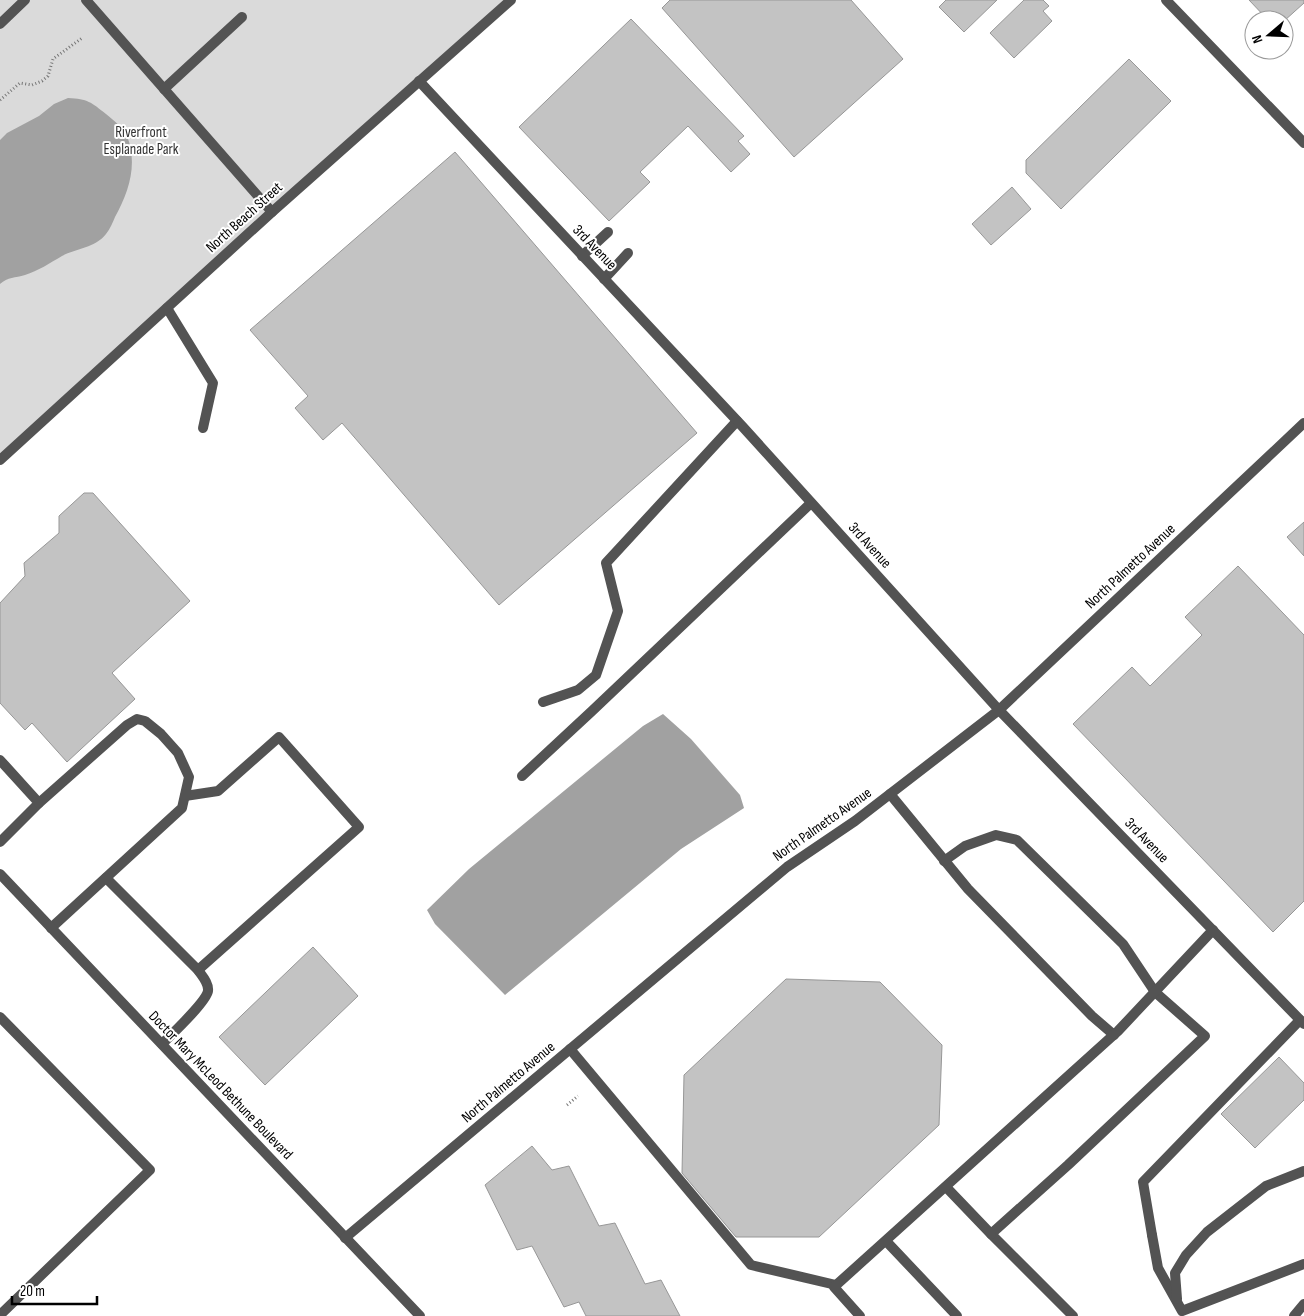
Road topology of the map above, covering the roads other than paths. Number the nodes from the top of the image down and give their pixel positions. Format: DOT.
graph roads {
  1 [pos="25,0"];
  2 [pos="86,0"];
  3 [pos="512,0"];
  4 [pos="1166,0"];
  5 [pos="242,17"];
  6 [pos="0,24"];
  7 [pos="419,81"];
  8 [pos="164,89"];
  9 [pos="1304,143"];
  10 [pos="272,212"];
  11 [pos="608,232"];
  12 [pos="628,253"];
  13 [pos="582,256"];
  14 [pos="604,279"];
  15 [pos="167,308"];
  16 [pos="737,421"];
  17 [pos="1304,423"];
  18 [pos="204,428"];
  19 [pos="0,460"];
  20 [pos="811,503"];
  21 [pos="543,702"];
  22 [pos="999,710"];
  23 [pos="0,760"];
  24 [pos="522,776"];
  25 [pos="890,794"];
  26 [pos="185,796"];
  27 [pos="39,803"];
  28 [pos="0,842"];
  29 [pos="944,861"];
  30 [pos="0,874"];
  31 [pos="106,878"];
  32 [pos="51,928"];
  33 [pos="1213,930"];
  34 [pos="198,970"];
  35 [pos="1155,992"];
  36 [pos="0,1016"];
  37 [pos="1302,1022"];
  38 [pos="1114,1035"];
  39 [pos="162,1044"];
  40 [pos="570,1049"];
  41 [pos="1304,1171"];
  42 [pos="946,1187"];
  43 [pos="991,1234"];
  44 [pos="346,1238"];
  45 [pos="886,1241"];
  46 [pos="1304,1264"];
  47 [pos="836,1285"];
  48 [pos="1304,1304"];
  49 [pos="2,1310"];
  50 [pos="1183,1313"];
  51 [pos="420,1316"];
  52 [pos="860,1316"];
  53 [pos="957,1316"];
  54 [pos="1073,1316"];
  55 [pos="1294,1316"];
  1 -- 6 [label="street"];
  2 -- 8 [label="street"];
  3 -- 7 [label="street, North Beach Street"];
  4 -- 9 [label="street"];
  5 -- 8 [label="street"];
  7 -- 10 [label="street, North Beach Street"];
  7 -- 13 [label="street, 3rd Avenue"];
  8 -- 10 [label="street"];
  10 -- 15 [label="street, North Beach Street"];
  11 -- 13 [label="street"];
  12 -- 14 [label="street"];
  13 -- 14 [label="street, 3rd Avenue"];
  14 -- 16 [label="street, 3rd Avenue"];
  15 -- 18 [label="street"];
  15 -- 19 [label="street, North Beach Street"];
  16 -- 20 [label="street, 3rd Avenue"];
  16 -- 21 [label="street"];
  17 -- 22 [label="street, North Palmetto Avenue"];
  20 -- 22 [label="street, 3rd Avenue"];
  20 -- 24 [label="street"];
  22 -- 25 [label="street, North Palmetto Avenue"];
  22 -- 33 [label="street, 3rd Avenue"];
  23 -- 27 [label="street"];
  25 -- 29 [label="street"];
  25 -- 40 [label="street, North Palmetto Avenue"];
  26 -- 27 [label="street"];
  26 -- 31 [label="street"];
  26 -- 34 [label="street"];
  27 -- 28 [label="street"];
  29 -- 35 [label="street"];
  29 -- 38 [label="street"];
  30 -- 32 [label="street, Doctor Mary McLeod Bethune Boulevard"];
  31 -- 32 [label="street"];
  31 -- 34 [label="street"];
  32 -- 39 [label="street, Doctor Mary McLeod Bethune Boulevard"];
  33 -- 35 [label="street"];
  33 -- 37 [label="street, 3rd Avenue"];
  34 -- 39 [label="street"];
  35 -- 38 [label="street"];
  35 -- 43 [label="street"];
  36 -- 49 [label="street"];
  37 -- 50 [label="street"];
  38 -- 42 [label="street"];
  39 -- 44 [label="street, Doctor Mary McLeod Bethune Boulevard"];
  40 -- 44 [label="street, North Palmetto Avenue"];
  40 -- 47 [label="street"];
  41 -- 50 [label="street"];
  42 -- 43 [label="street"];
  42 -- 45 [label="street"];
  43 -- 54 [label="street"];
  44 -- 51 [label="street, Doctor Mary McLeod Bethune Boulevard"];
  45 -- 47 [label="street"];
  45 -- 53 [label="street"];
  46 -- 50 [label="street"];
  47 -- 52 [label="street"];
  48 -- 55 [label="street"];
}
